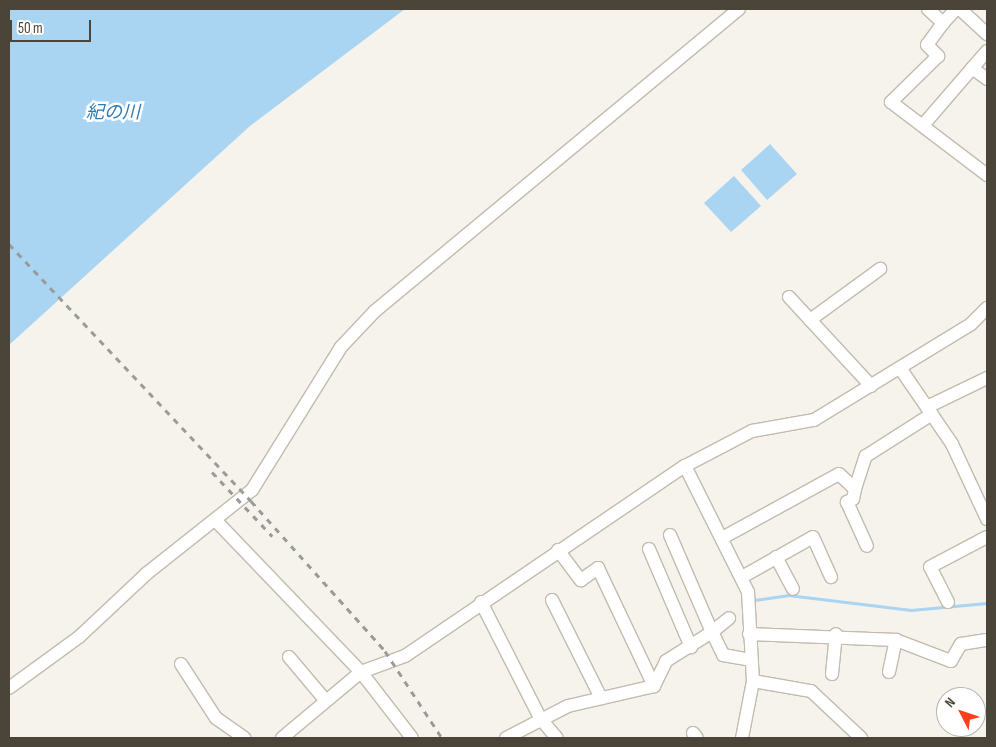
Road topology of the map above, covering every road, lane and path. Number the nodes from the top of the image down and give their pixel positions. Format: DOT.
graph roads {
  1 [pos="740,9"];
  2 [pos="928,9"];
  3 [pos="956,9"];
  4 [pos="960,9"];
  5 [pos="943,22"];
  6 [pos="987,34"];
  7 [pos="987,51"];
  8 [pos="972,68"];
  9 [pos="987,79"];
  10 [pos="924,124"];
  11 [pos="987,175"];
  12 [pos="880,269"];
  13 [pos="789,297"];
  14 [pos="987,308"];
  15 [pos="810,320"];
  16 [pos="900,368"];
  17 [pos="987,378"];
  18 [pos="871,386"];
  19 [pos="929,411"];
  20 [pos="685,466"];
  21 [pos="855,489"];
  22 [pos="987,520"];
  23 [pos="217,522"];
  24 [pos="670,535"];
  25 [pos="724,537"];
  26 [pos="987,537"];
  27 [pos="867,546"];
  28 [pos="649,549"];
  29 [pos="558,550"];
  30 [pos="776,558"];
  31 [pos="742,577"];
  32 [pos="831,578"];
  33 [pos="793,589"];
  34 [pos="552,600"];
  35 [pos="481,602"];
  36 [pos="948,602"];
  37 [pos="729,618"];
  38 [pos="712,632"];
  39 [pos="753,634"];
  40 [pos="836,634"];
  41 [pos="896,640"];
  42 [pos="987,640"];
  43 [pos="691,646"];
  44 [pos="289,657"];
  45 [pos="751,660"];
  46 [pos="180,664"];
  47 [pos="360,672"];
  48 [pos="889,672"];
  49 [pos="832,674"];
  50 [pos="756,681"];
  51 [pos="654,686"];
  52 [pos="9,688"];
  53 [pos="601,698"];
  54 [pos="326,701"];
  55 [pos="540,718"];
  56 [pos="245,738"];
  57 [pos="282,738"];
  58 [pos="412,738"];
  59 [pos="506,738"];
  60 [pos="557,738"];
  61 [pos="742,738"];
  62 [pos="861,738"];
  1 -- 23 [label="street"];
  2 -- 5 [label="street"];
  3 -- 5 [label="street"];
  4 -- 6 [label="street"];
  5 -- 10 [label="street"];
  7 -- 8 [label="street"];
  8 -- 9 [label="street"];
  8 -- 10 [label="street"];
  10 -- 11 [label="street"];
  12 -- 15 [label="street"];
  13 -- 15 [label="street"];
  14 -- 16 [label="street"];
  15 -- 18 [label="street"];
  16 -- 18 [label="street"];
  16 -- 19 [label="street"];
  17 -- 19 [label="street"];
  18 -- 20 [label="street"];
  19 -- 21 [label="street"];
  19 -- 22 [label="street"];
  20 -- 25 [label="street"];
  20 -- 29 [label="street"];
  21 -- 25 [label="street"];
  21 -- 27 [label="street"];
  23 -- 47 [label="street"];
  23 -- 52 [label="street"];
  24 -- 38 [label="street"];
  25 -- 31 [label="street"];
  26 -- 36 [label="street"];
  28 -- 43 [label="street"];
  29 -- 35 [label="street"];
  29 -- 51 [label="street"];
  30 -- 31 [label="street"];
  30 -- 32 [label="street"];
  30 -- 33 [label="street"];
  31 -- 39 [label="street"];
  34 -- 53 [label="street"];
  35 -- 47 [label="street"];
  35 -- 55 [label="street"];
  37 -- 38 [label="street"];
  38 -- 43 [label="street"];
  38 -- 45 [label="street"];
  39 -- 40 [label="street"];
  39 -- 45 [label="street"];
  40 -- 41 [label="street"];
  40 -- 49 [label="street"];
  41 -- 42 [label="street"];
  41 -- 48 [label="street"];
  43 -- 51 [label="street"];
  44 -- 54 [label="street"];
  45 -- 50 [label="street"];
  46 -- 56 [label="street"];
  47 -- 54 [label="street"];
  47 -- 58 [label="street"];
  50 -- 61 [label="street"];
  50 -- 62 [label="street"];
  51 -- 53 [label="street"];
  53 -- 55 [label="street"];
  54 -- 57 [label="street"];
  55 -- 59 [label="street"];
  55 -- 60 [label="street"];
}
